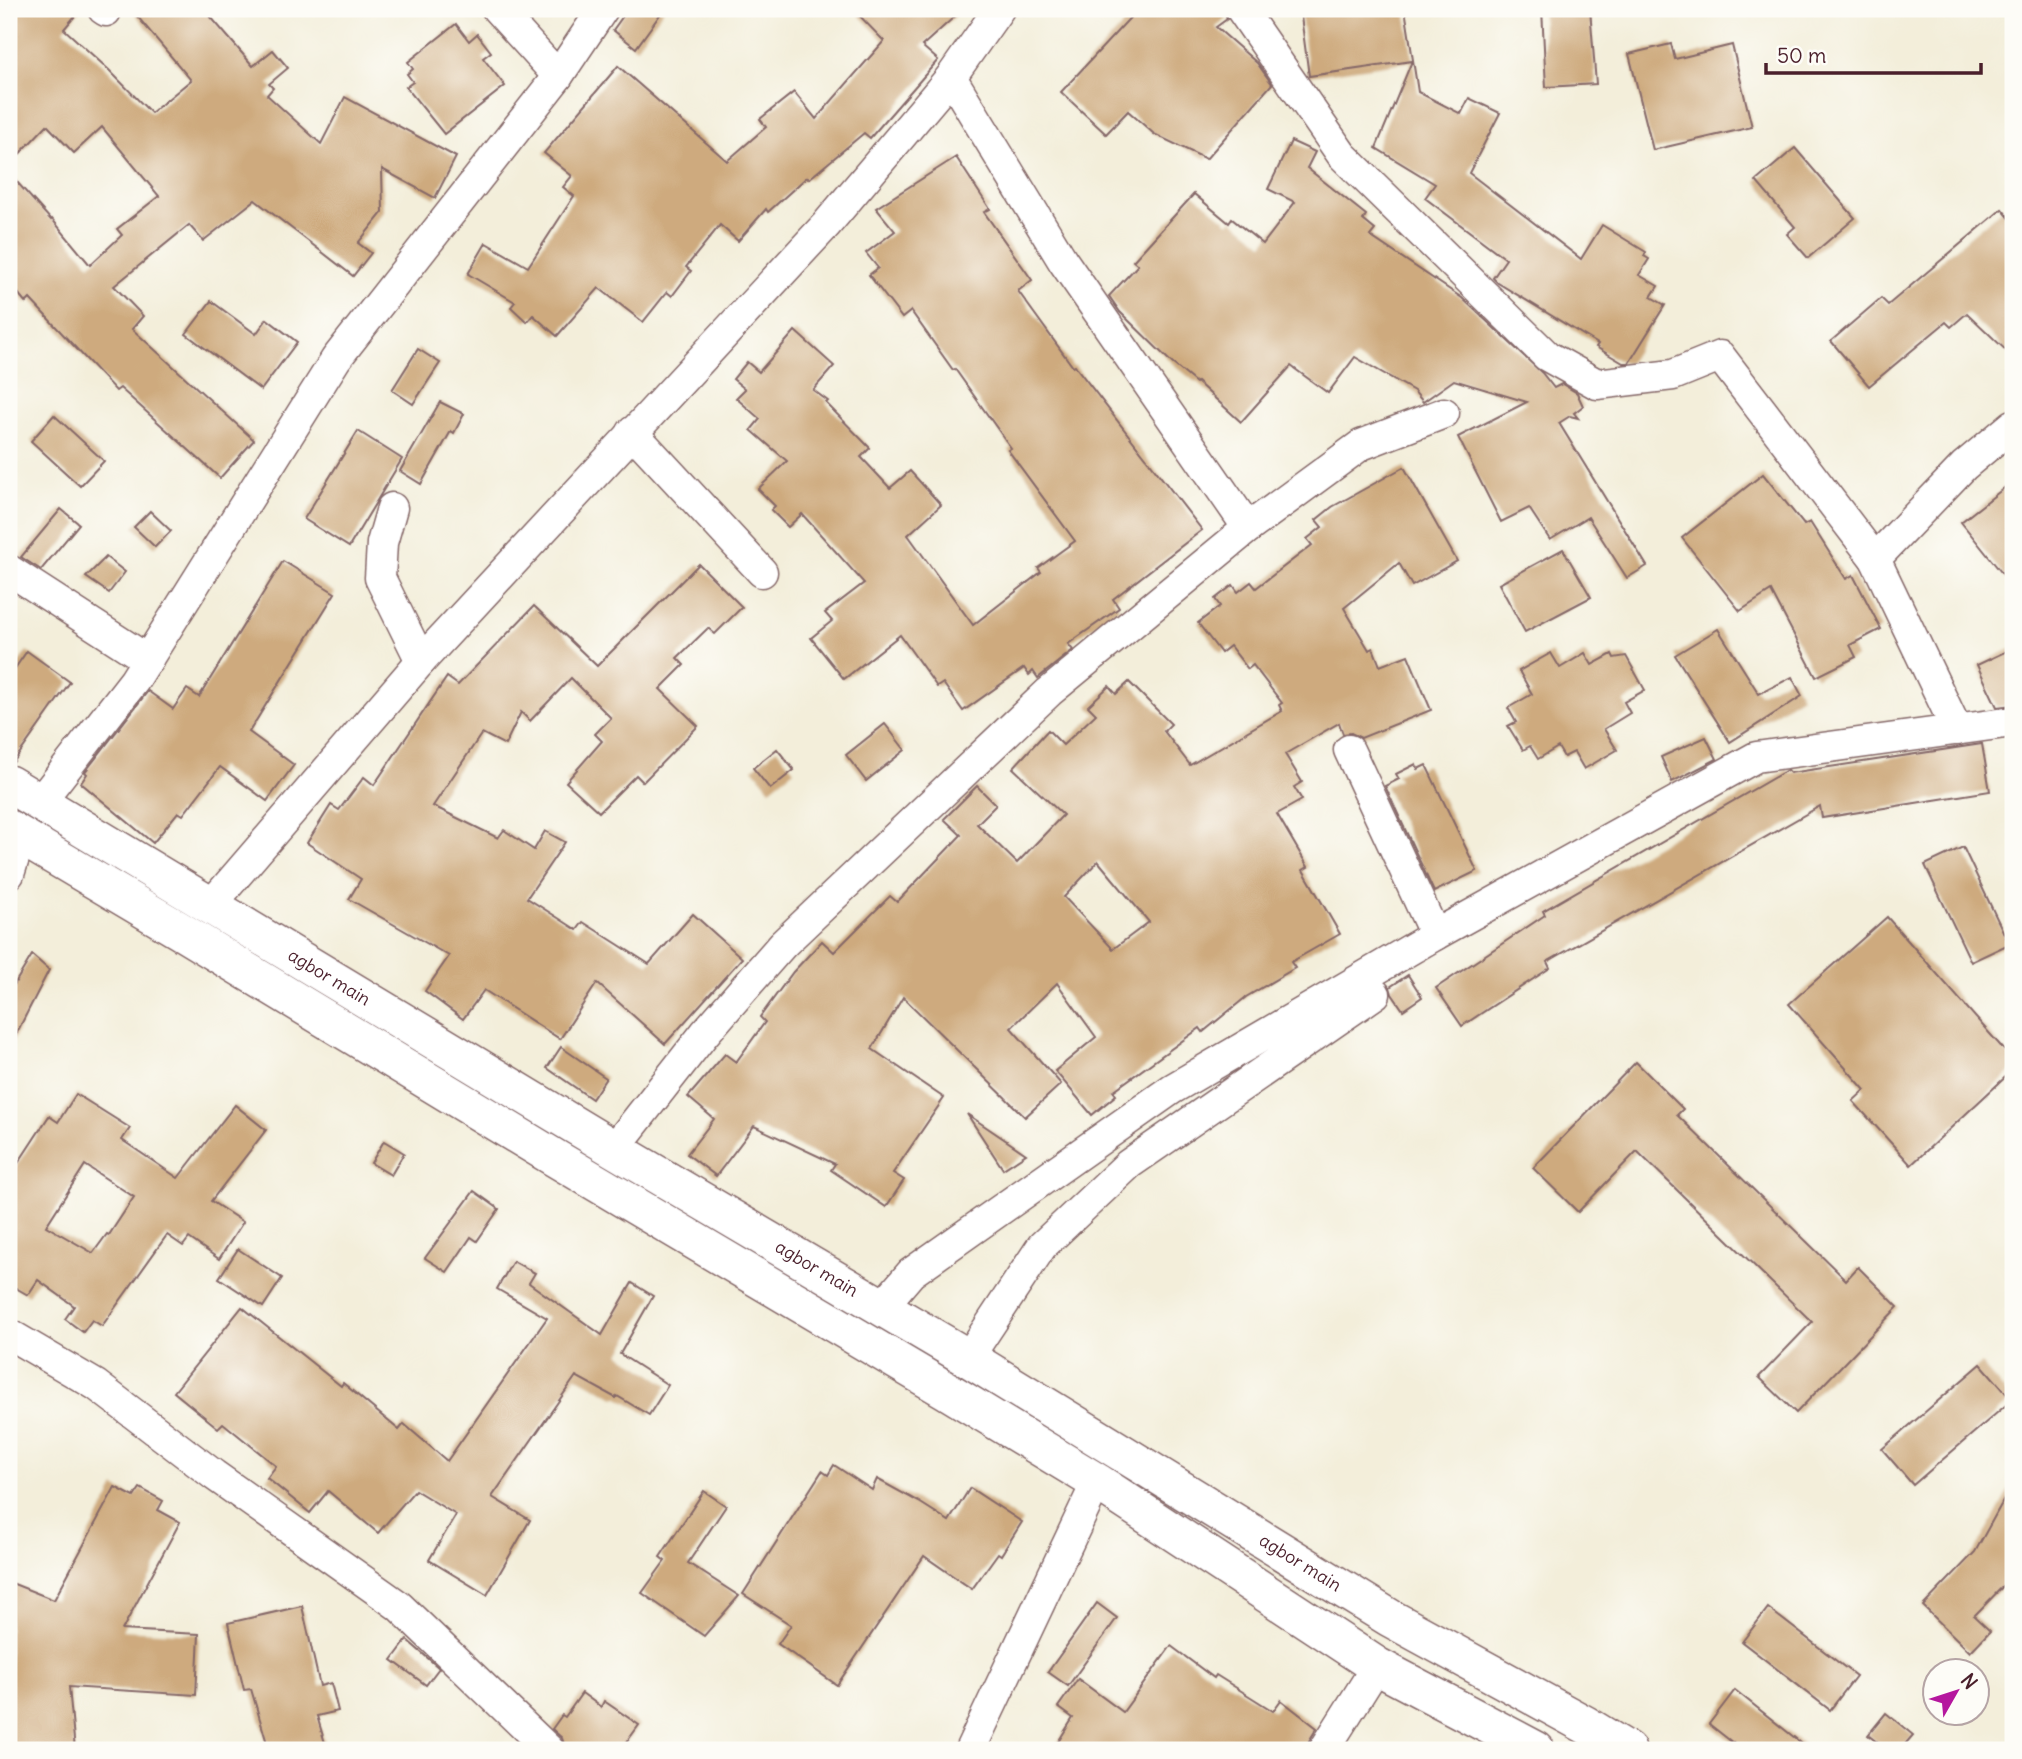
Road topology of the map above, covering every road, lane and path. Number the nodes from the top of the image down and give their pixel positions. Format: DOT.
graph roads {
  1 [pos="497,9"];
  2 [pos="603,9"];
  3 [pos="999,9"];
  4 [pos="1241,9"];
  5 [pos="558,76"];
  6 [pos="951,77"];
  7 [pos="1444,413"];
  8 [pos="2013,425"];
  9 [pos="632,432"];
  10 [pos="392,508"];
  11 [pos="1248,528"];
  12 [pos="1875,559"];
  13 [pos="9,570"];
  14 [pos="762,572"];
  15 [pos="148,660"];
  16 [pos="421,661"];
  17 [pos="2013,722"];
  18 [pos="1957,730"];
  19 [pos="1349,750"];
  20 [pos="9,784"];
  21 [pos="39,803"];
  22 [pos="15,833"];
  23 [pos="9,874"];
  24 [pos="210,906"];
  25 [pos="1434,935"];
  26 [pos="357,994"];
  27 [pos="1375,994"];
  28 [pos="336,1027"];
  29 [pos="614,1149"];
  30 [pos="881,1308"];
  31 [pos="9,1334"];
  32 [pos="968,1358"];
  33 [pos="1097,1482"];
  34 [pos="1377,1666"];
  35 [pos="549,1750"];
  36 [pos="970,1750"];
  37 [pos="1324,1750"];
  38 [pos="1536,1750"];
  39 [pos="1627,1750"];
  1 -- 5 [label="street"];
  2 -- 5 [label="street"];
  3 -- 6 [label="street"];
  4 -- 12 [label="street"];
  5 -- 15 [label="street"];
  6 -- 9 [label="street"];
  6 -- 11 [label="street"];
  7 -- 11 [label="street"];
  8 -- 12 [label="street"];
  9 -- 14 [label="street"];
  9 -- 16 [label="street"];
  10 -- 16 [label="street"];
  11 -- 29 [label="street"];
  12 -- 18 [label="street"];
  13 -- 15 [label="street"];
  15 -- 21 [label="street"];
  16 -- 24 [label="street"];
  17 -- 18 [label="street"];
  18 -- 25 [label="street"];
  19 -- 25 [label="street"];
  20 -- 21 [label="main road, agbor main"];
  21 -- 24 [label="main road, agbor main"];
  22 -- 23 [label="street"];
  22 -- 28 [label="main road, agbor main"];
  24 -- 26 [label="main road, agbor main"];
  25 -- 30 [label="street"];
  26 -- 28 [label="main road"];
  26 -- 29 [label="main road, agbor main"];
  27 -- 32 [label="street"];
  28 -- 33 [label="main road, agbor main"];
  29 -- 30 [label="main road, agbor main"];
  30 -- 32 [label="main road, agbor main"];
  31 -- 35 [label="street"];
  32 -- 39 [label="main road, agbor main"];
  33 -- 34 [label="main road, agbor main"];
  33 -- 36 [label="street"];
  34 -- 37 [label="street"];
  34 -- 38 [label="main road, agbor main"];
}
